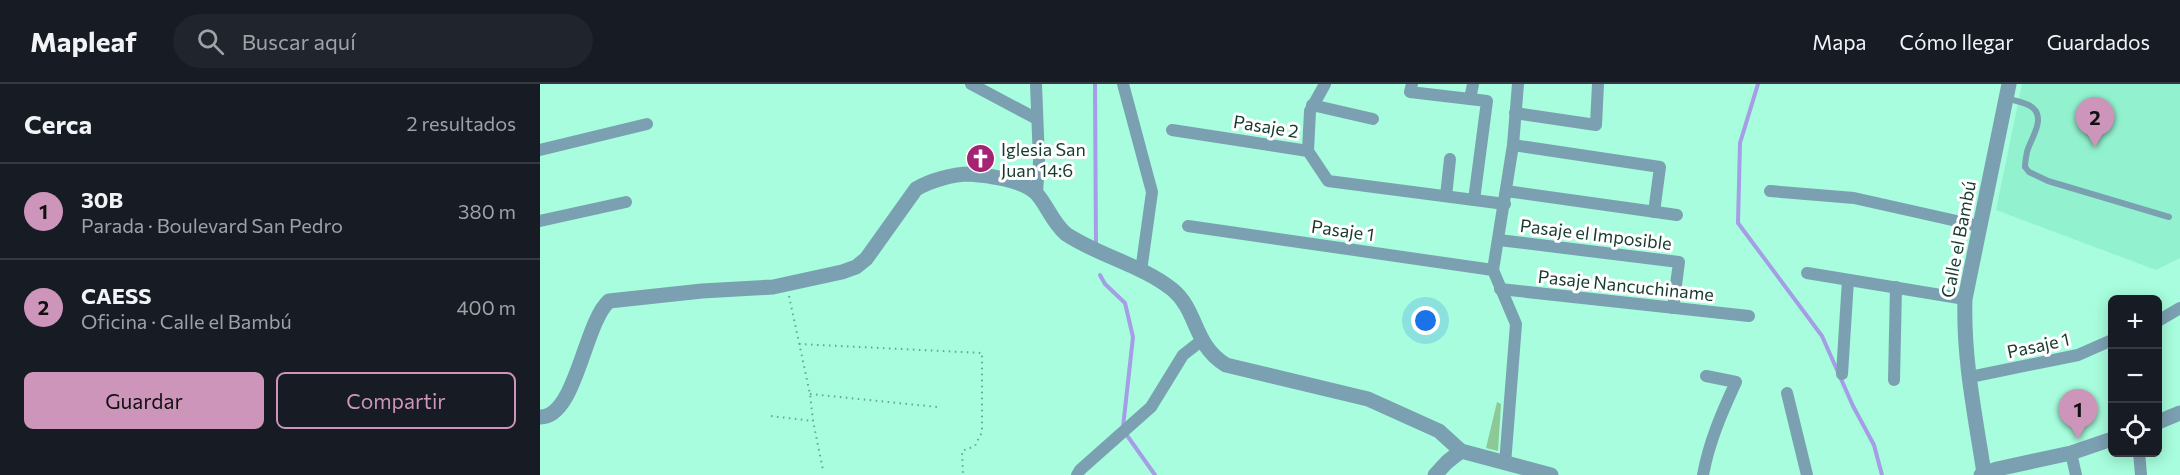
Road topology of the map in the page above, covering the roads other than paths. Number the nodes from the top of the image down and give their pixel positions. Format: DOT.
graph roads {
  1 [pos="971,84"];
  2 [pos="1036,84"];
  3 [pos="1123,84"];
  4 [pos="1325,84"];
  5 [pos="1412,84"];
  6 [pos="1473,84"];
  7 [pos="1518,84"];
  8 [pos="1598,84"];
  9 [pos="2007,91"];
  10 [pos="1470,99"];
  11 [pos="1312,105"];
  12 [pos="1515,113"];
  13 [pos="1037,119"];
  14 [pos="1373,119"];
  15 [pos="647,124"];
  16 [pos="1172,130"];
  17 [pos="1513,145"];
  18 [pos="540,150"];
  19 [pos="1308,151"];
  20 [pos="1450,159"];
  21 [pos="1770,191"];
  22 [pos="1037,194"];
  23 [pos="1446,196"];
  24 [pos="1506,197"];
  25 [pos="1474,200"];
  26 [pos="626,202"];
  27 [pos="1654,212"];
  28 [pos="1677,215"];
  29 [pos="2169,217"];
  30 [pos="540,221"];
  31 [pos="1188,226"];
  32 [pos="1979,226"];
  33 [pos="1499,240"];
  34 [pos="1493,270"];
  35 [pos="1141,272"];
  36 [pos="1806,273"];
  37 [pos="1848,280"];
  38 [pos="1896,287"];
  39 [pos="1500,289"];
  40 [pos="1965,299"];
  41 [pos="1673,308"];
  42 [pos="2180,308"];
  43 [pos="1749,316"];
  44 [pos="2162,318"];
  45 [pos="1201,341"];
  46 [pos="2108,342"];
  47 [pos="1842,374"];
  48 [pos="1706,376"];
  49 [pos="1970,377"];
  50 [pos="1894,380"];
  51 [pos="1787,393"];
  52 [pos="2180,413"];
  53 [pos="541,419"];
  54 [pos="2162,420"];
  55 [pos="2108,440"];
  56 [pos="1461,451"];
  57 [pos="2071,453"];
  58 [pos="2139,457"];
  59 [pos="1504,464"];
  60 [pos="1990,473"];
  61 [pos="1077,475"];
  62 [pos="1435,475"];
  63 [pos="1551,475"];
  64 [pos="1703,475"];
  65 [pos="1807,475"];
  66 [pos="2076,475"];
  67 [pos="2141,475"];
  1 -- 13 [label="street"];
  2 -- 13 [label="street"];
  3 -- 35 [label="street"];
  4 -- 11 [label="street"];
  5 -- 10 [label="street"];
  6 -- 10 [label="street"];
  7 -- 12 [label="street"];
  8 -- 12 [label="street"];
  9 -- 29 [label="lane"];
  9 -- 32 [label="street, Calle el Bambú"];
  10 -- 25 [label="street"];
  11 -- 14 [label="street"];
  11 -- 19 [label="street"];
  12 -- 17 [label="street"];
  13 -- 22 [label="street"];
  15 -- 18 [label="street"];
  16 -- 19 [label="street, Pasaje 2"];
  17 -- 24 [label="street"];
  17 -- 27 [label="street"];
  19 -- 23 [label="street, Pasaje 2"];
  20 -- 23 [label="street"];
  21 -- 32 [label="street"];
  22 -- 35 [label="street"];
  22 -- 53 [label="street"];
  23 -- 25 [label="street, Pasaje 2"];
  24 -- 25 [label="street, Pasaje 2"];
  24 -- 27 [label="street, Pasaje 2"];
  24 -- 33 [label="street"];
  26 -- 30 [label="street"];
  27 -- 28 [label="street, Pasaje 2"];
  31 -- 34 [label="street, Pasaje 1"];
  32 -- 40 [label="street, Calle el Bambú"];
  33 -- 34 [label="street"];
  33 -- 41 [label="street, Pasaje el Imposible"];
  34 -- 39 [label="street"];
  35 -- 45 [label="street"];
  36 -- 37 [label="street"];
  37 -- 38 [label="street"];
  37 -- 47 [label="street"];
  38 -- 40 [label="street"];
  38 -- 50 [label="street"];
  39 -- 41 [label="street, Pasaje Nancuchiname"];
  39 -- 59 [label="street"];
  40 -- 49 [label="street, Calle el Bambú"];
  41 -- 43 [label="street, Pasaje Nancuchiname"];
  42 -- 44 [label="street"];
  45 -- 56 [label="street"];
  45 -- 61 [label="street"];
  46 -- 49 [label="street, Pasaje 1"];
  48 -- 64 [label="street"];
  49 -- 60 [label="street, Calle el Bambú"];
  51 -- 65 [label="street"];
  52 -- 54 [label="street"];
  55 -- 57 [label="street"];
  56 -- 59 [label="street"];
  56 -- 62 [label="street"];
  57 -- 60 [label="street"];
  57 -- 66 [label="street"];
  58 -- 67 [label="street"];
  59 -- 63 [label="street"];
}
